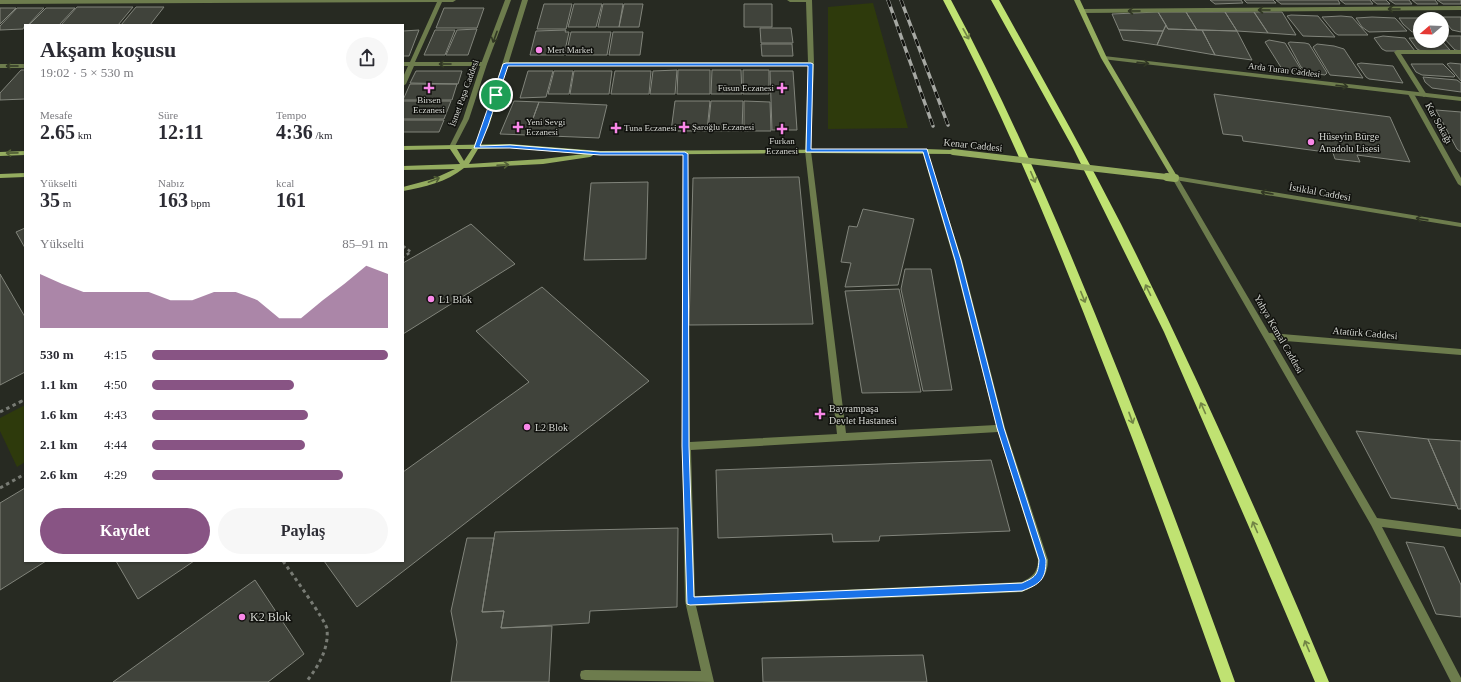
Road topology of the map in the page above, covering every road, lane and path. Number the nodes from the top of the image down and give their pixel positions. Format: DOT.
graph roads {
  1 [pos="440,0"];
  2 [pos="453,0"];
  3 [pos="508,0"];
  4 [pos="525,0"];
  5 [pos="790,0"];
  6 [pos="809,0"];
  7 [pos="948,0"];
  8 [pos="995,0"];
  9 [pos="1078,0"];
  10 [pos="0,2"];
  11 [pos="1461,8"];
  12 [pos="1082,11"];
  13 [pos="1461,52"];
  14 [pos="1104,58"];
  15 [pos="404,64"];
  16 [pos="413,64"];
  17 [pos="484,64"];
  18 [pos="506,64"];
  19 [pos="811,64"];
  20 [pos="0,66"];
  21 [pos="24,66"];
  22 [pos="404,82"];
  23 [pos="1411,94"];
  24 [pos="1424,95"];
  25 [pos="1461,99"];
  26 [pos="452,147"];
  27 [pos="476,147"];
  28 [pos="404,148"];
  29 [pos="808,151"];
  30 [pos="925,151"];
  31 [pos="24,153"];
  32 [pos="600,153"];
  33 [pos="0,154"];
  34 [pos="685,154"];
  35 [pos="464,166"];
  36 [pos="404,168"];
  37 [pos="24,175"];
  38 [pos="0,176"];
  39 [pos="1175,178"];
  40 [pos="1461,184"];
  41 [pos="404,189"];
  42 [pos="1461,225"];
  43 [pos="404,247"];
  44 [pos="404,256"];
  45 [pos="1267,336"];
  46 [pos="1461,352"];
  47 [pos="24,400"];
  48 [pos="0,412"];
  49 [pos="1001,428"];
  50 [pos="842,437"];
  51 [pos="686,446"];
  52 [pos="24,475"];
  53 [pos="0,488"];
  54 [pos="1374,522"];
  55 [pos="1461,533"];
  56 [pos="284,562"];
  57 [pos="690,601"];
  58 [pos="585,675"];
  59 [pos="708,679"];
  60 [pos="306,682"];
  61 [pos="1228,682"];
  62 [pos="1322,682"];
  63 [pos="1457,682"];
  1 -- 2 [label="street"];
  1 -- 10 [label="street"];
  1 -- 16 [label="street"];
  3 -- 17 [label="street, İsmet Paşa Caddesi, one-way"];
  4 -- 18 [label="street"];
  5 -- 6 [label="street"];
  6 -- 19 [label="street"];
  7 -- 61 [label="highway, one-way"];
  62 -- 8 [label="highway, one-way"];
  9 -- 12 [label="main road, Yahya Kemal Caddesi"];
  11 -- 12 [label="street, one-way"];
  12 -- 14 [label="main road, Yahya Kemal Caddesi"];
  13 -- 24 [label="street"];
  14 -- 23 [label="street, Arda Turan Caddesi, one-way"];
  14 -- 39 [label="main road, Yahya Kemal Caddesi"];
  15 -- 16 [label="street"];
  17 -- 16 [label="street, one-way"];
  16 -- 22 [label="street"];
  17 -- 26 [label="street, İsmet Paşa Caddesi"];
  18 -- 19 [label="street"];
  18 -- 27 [label="street"];
  19 -- 29 [label="street"];
  21 -- 20 [label="street, one-way"];
  23 -- 24 [label="street, Arda Turan Caddesi"];
  23 -- 40 [label="street, Kar Sokağı"];
  24 -- 25 [label="street, Arda Turan Caddesi"];
  26 -- 27 [label="main road, Kenar Caddesi"];
  26 -- 28 [label="main road, Kenar Caddesi"];
  26 -- 35 [label="main road"];
  27 -- 32 [label="main road, Kenar Caddesi"];
  27 -- 35 [label="main road"];
  29 -- 30 [label="main road, Kenar Caddesi"];
  29 -- 34 [label="main road, Kenar Caddesi"];
  29 -- 50 [label="street"];
  30 -- 39 [label="main road, Kenar Caddesi, bridge"];
  30 -- 49 [label="street"];
  31 -- 33 [label="main road, one-way"];
  32 -- 34 [label="main road, Kenar Caddesi"];
  35 -- 32 [label="main road, Kenar Caddesi, one-way"];
  34 -- 51 [label="street"];
  35 -- 36 [label="main road, Kenar Caddesi"];
  41 -- 35 [label="main road, one-way"];
  37 -- 38 [label="main road"];
  42 -- 39 [label="street, İstiklal Caddesi, one-way"];
  39 -- 45 [label="street, Yahya Kemal Caddesi"];
  43 -- 44 [label="path"];
  45 -- 46 [label="street, Atatürk Caddesi"];
  45 -- 54 [label="street, Yahya Kemal Caddesi"];
  47 -- 48 [label="path"];
  49 -- 50 [label="street"];
  49 -- 57 [label="street"];
  50 -- 51 [label="street"];
  51 -- 57 [label="street"];
  52 -- 53 [label="path"];
  54 -- 55 [label="street"];
  54 -- 63 [label="street, Yahya Kemal Caddesi"];
  56 -- 60 [label="path"];
  57 -- 59 [label="street"];
  58 -- 59 [label="street"];
}
